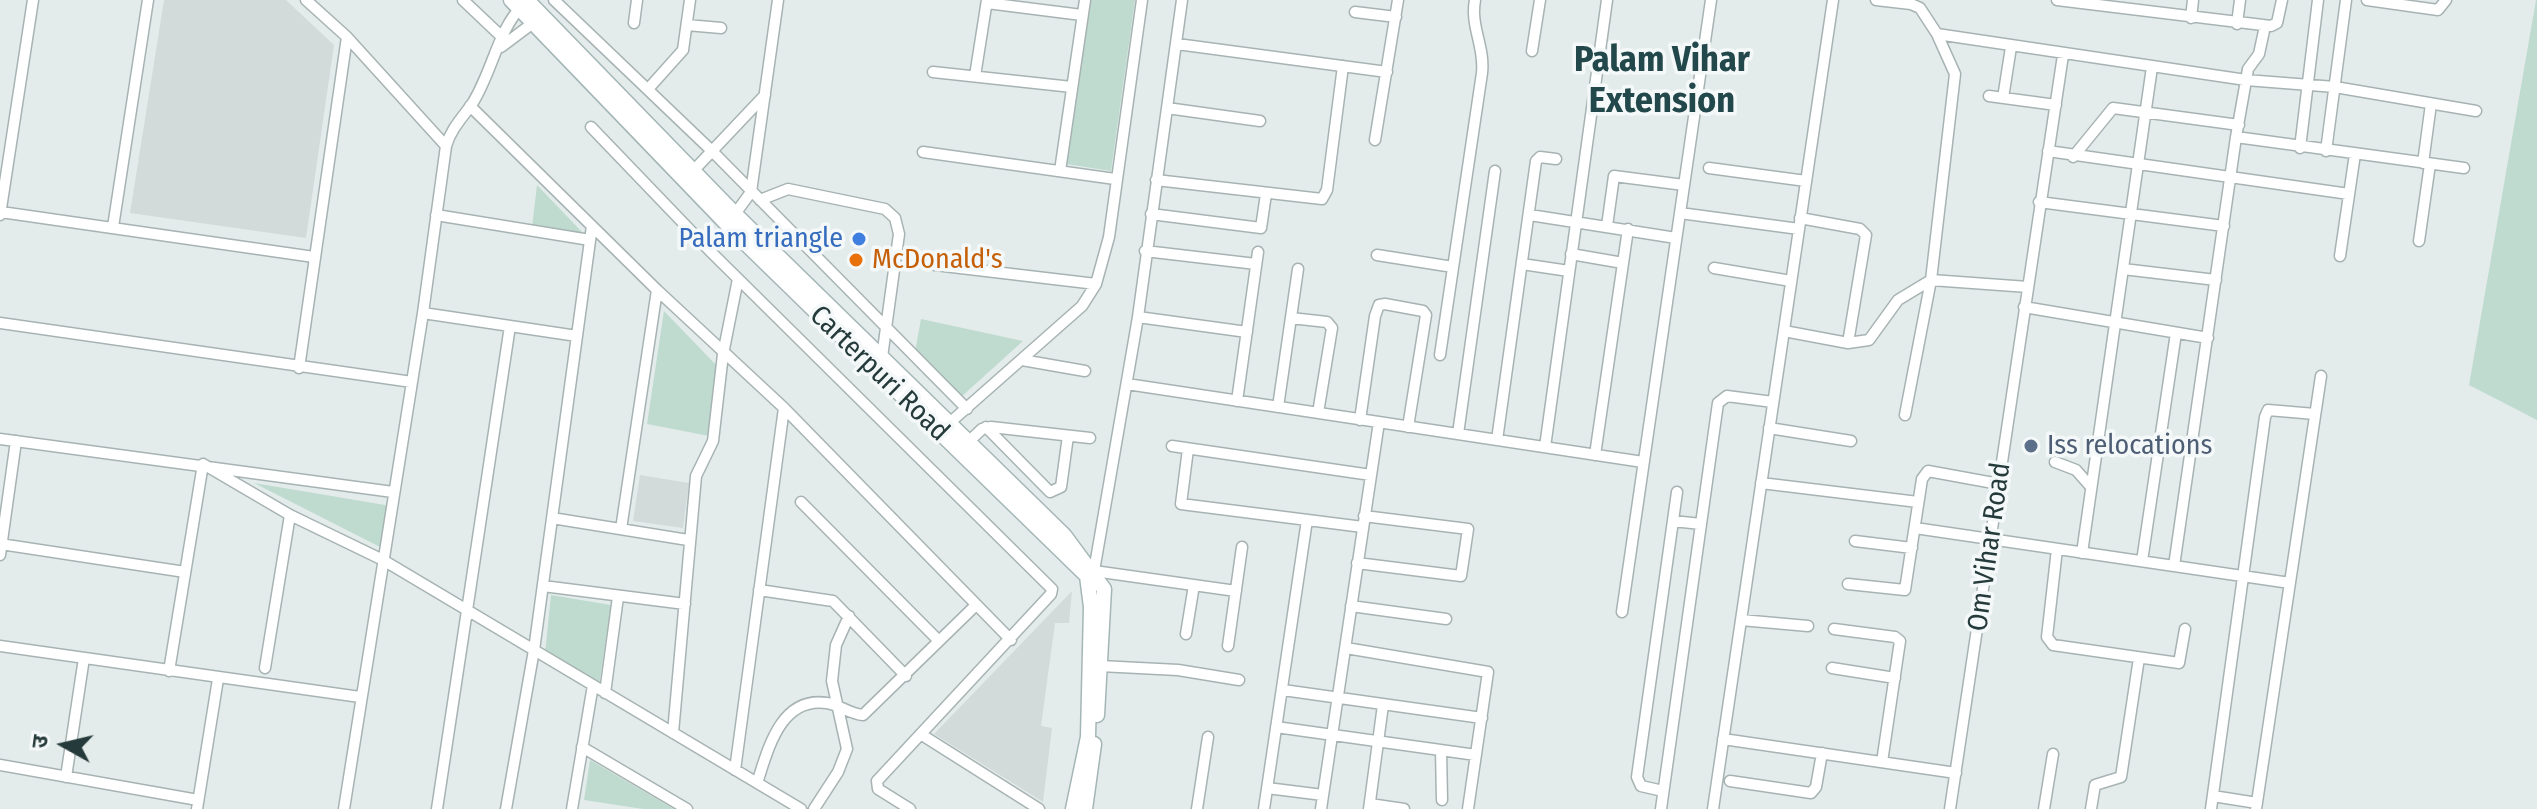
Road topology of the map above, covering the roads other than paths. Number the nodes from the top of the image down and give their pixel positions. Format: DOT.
graph roads {
  1 [pos="33,0"];
  2 [pos="148,0"];
  3 [pos="306,0"];
  4 [pos="463,0"];
  5 [pos="554,0"];
  6 [pos="637,0"];
  7 [pos="690,0"];
  8 [pos="778,0"];
  9 [pos="1085,0"];
  10 [pos="1142,0"];
  11 [pos="1182,0"];
  12 [pos="1398,0"];
  13 [pos="1475,0"];
  14 [pos="1540,0"];
  15 [pos="1607,0"];
  16 [pos="1711,0"];
  17 [pos="1833,0"];
  18 [pos="1876,0"];
  19 [pos="2057,0"];
  20 [pos="2193,0"];
  21 [pos="2240,0"];
  22 [pos="2282,0"];
  23 [pos="2318,0"];
  24 [pos="2346,0"];
  25 [pos="2367,0"];
  26 [pos="2446,0"];
  27 [pos="987,1"];
  28 [pos="521,2"];
  29 [pos="1916,2"];
  30 [pos="2090,2"];
  31 [pos="2141,6"];
  32 [pos="1355,12"];
  33 [pos="1082,15"];
  34 [pos="1396,17"];
  35 [pos="2191,18"];
  36 [pos="538,19"];
  37 [pos="634,23"];
  38 [pos="2237,24"];
  39 [pos="687,25"];
  40 [pos="2265,26"];
  41 [pos="721,28"];
  42 [pos="1937,34"];
  43 [pos="347,37"];
  44 [pos="501,42"];
  45 [pos="1177,44"];
  46 [pos="2011,47"];
  47 [pos="1532,51"];
  48 [pos="2063,55"];
  49 [pos="1343,66"];
  50 [pos="2152,67"];
  51 [pos="933,72"];
  52 [pos="1387,72"];
  53 [pos="975,76"];
  54 [pos="2246,80"];
  55 [pos="2308,85"];
  56 [pos="1072,87"];
  57 [pos="2335,87"];
  58 [pos="649,88"];
  59 [pos="766,94"];
  60 [pos="1989,96"];
  61 [pos="2003,98"];
  62 [pos="2431,104"];
  63 [pos="2056,105"];
  64 [pos="470,106"];
  65 [pos="1167,108"];
  66 [pos="2146,111"];
  67 [pos="2476,111"];
  68 [pos="1260,121"];
  69 [pos="2239,125"];
  70 [pos="591,127"];
  71 [pos="2236,137"];
  72 [pos="1375,140"];
  73 [pos="446,146"];
  74 [pos="2300,148"];
  75 [pos="712,151"];
  76 [pos="2048,151"];
  77 [pos="2326,151"];
  78 [pos="923,152"];
  79 [pos="2355,154"];
  80 [pos="2073,157"];
  81 [pos="1556,159"];
  82 [pos="2138,164"];
  83 [pos="2426,164"];
  84 [pos="1709,168"];
  85 [pos="2464,168"];
  86 [pos="695,169"];
  87 [pos="1060,171"];
  88 [pos="1495,171"];
  89 [pos="2231,177"];
  90 [pos="1115,179"];
  91 [pos="1156,180"];
  92 [pos="1806,181"];
  93 [pos="1684,185"];
  94 [pos="1266,194"];
  95 [pos="2349,194"];
  96 [pos="755,196"];
  97 [pos="2039,202"];
  98 [pos="1680,213"];
  99 [pos="2131,213"];
  100 [pos="0,214"];
  101 [pos="735,214"];
  102 [pos="1151,214"];
  103 [pos="436,215"];
  104 [pos="1530,215"];
  105 [pos="1576,221"];
  106 [pos="1800,223"];
  107 [pos="592,226"];
  108 [pos="1607,226"];
  109 [pos="2224,226"];
  110 [pos="113,227"];
  111 [pos="1628,229"];
  112 [pos="1676,238"];
  113 [pos="590,240"];
  114 [pos="2419,241"];
  115 [pos="1145,251"];
  116 [pos="1571,254"];
  117 [pos="1377,255"];
  118 [pos="2340,256"];
  119 [pos="314,257"];
  120 [pos="1623,263"];
  121 [pos="1522,264"];
  122 [pos="935,265"];
  123 [pos="1453,267"];
  124 [pos="1714,268"];
  125 [pos="1298,269"];
  126 [pos="2123,269"];
  127 [pos="1569,271"];
  128 [pos="738,279"];
  129 [pos="1931,280"];
  130 [pos="2216,280"];
  131 [pos="1791,281"];
  132 [pos="1096,284"];
  133 [pos="2028,287"];
  134 [pos="657,290"];
  135 [pos="2024,307"];
  136 [pos="423,313"];
  137 [pos="1138,317"];
  138 [pos="1291,318"];
  139 [pos="2115,322"];
  140 [pos="0,323"];
  141 [pos="510,326"];
  142 [pos="887,329"];
  143 [pos="1784,331"];
  144 [pos="1247,332"];
  145 [pos="2176,333"];
  146 [pos="577,336"];
  147 [pos="2208,338"];
  148 [pos="1848,343"];
  149 [pos="723,354"];
  150 [pos="1440,355"];
  151 [pos="882,357"];
  152 [pos="1022,360"];
  153 [pos="299,368"];
  154 [pos="1085,371"];
  155 [pos="2321,376"];
  156 [pos="412,382"];
  157 [pos="1127,384"];
  158 [pos="1237,401"];
  159 [pos="1773,402"];
  160 [pos="1278,407"];
  161 [pos="784,408"];
  162 [pos="967,409"];
  163 [pos="1318,413"];
  164 [pos="2315,414"];
  165 [pos="1905,415"];
  166 [pos="1360,420"];
  167 [pos="1379,422"];
  168 [pos="986,427"];
  169 [pos="1408,427"];
  170 [pos="943,428"];
  171 [pos="1769,428"];
  172 [pos="1458,434"];
  173 [pos="1068,436"];
  174 [pos="1090,438"];
  175 [pos="0,439"];
  176 [pos="1497,440"];
  177 [pos="16,441"];
  178 [pos="1851,441"];
  179 [pos="1172,446"];
  180 [pos="963,447"];
  181 [pos="1545,447"];
  182 [pos="1188,449"];
  183 [pos="1595,455"];
  184 [pos="1643,462"];
  185 [pos="2055,462"];
  186 [pos="203,464"];
  187 [pos="1371,475"];
  188 [pos="1761,483"];
  189 [pos="1999,484"];
  190 [pos="2091,487"];
  191 [pos="393,492"];
  192 [pos="1677,492"];
  193 [pos="801,502"];
  194 [pos="1918,502"];
  195 [pos="290,515"];
  196 [pos="552,518"];
  197 [pos="1307,520"];
  198 [pos="1364,521"];
  199 [pos="1673,521"];
  200 [pos="1701,524"];
  201 [pos="1915,528"];
  202 [pos="621,529"];
  203 [pos="688,540"];
  204 [pos="1855,541"];
  205 [pos="1992,541"];
  206 [pos="1242,547"];
  207 [pos="0,548"];
  208 [pos="1912,548"];
  209 [pos="2057,549"];
  210 [pos="2082,553"];
  211 [pos="383,560"];
  212 [pos="2142,561"];
  213 [pos="1357,563"];
  214 [pos="2174,566"];
  215 [pos="185,572"];
  216 [pos="1091,573"];
  217 [pos="2245,576"];
  218 [pos="2290,583"];
  219 [pos="1848,584"];
  220 [pos="1194,585"];
  221 [pos="543,586"];
  222 [pos="759,590"];
  223 [pos="1236,591"];
  224 [pos="618,597"];
  225 [pos="685,604"];
  226 [pos="975,606"];
  227 [pos="1351,606"];
  228 [pos="468,611"];
  229 [pos="1622,612"];
  230 [pos="849,616"];
  231 [pos="1446,619"];
  232 [pos="1741,620"];
  233 [pos="1808,626"];
  234 [pos="1834,629"];
  235 [pos="2185,629"];
  236 [pos="1186,634"];
  237 [pos="1011,640"];
  238 [pos="939,641"];
  239 [pos="0,646"];
  240 [pos="1228,646"];
  241 [pos="1346,648"];
  242 [pos="534,650"];
  243 [pos="84,658"];
  244 [pos="2139,658"];
  245 [pos="265,668"];
  246 [pos="1094,668"];
  247 [pos="1832,668"];
  248 [pos="169,671"];
  249 [pos="906,676"];
  250 [pos="1895,678"];
  251 [pos="218,679"];
  252 [pos="1239,680"];
  253 [pos="593,685"];
  254 [pos="1283,690"];
  255 [pos="605,693"];
  256 [pos="360,697"];
  257 [pos="1338,698"];
  258 [pos="837,705"];
  259 [pos="1383,705"];
  260 [pos="1482,718"];
  261 [pos="1276,727"];
  262 [pos="673,733"];
  263 [pos="922,735"];
  264 [pos="1332,735"];
  265 [pos="1208,737"];
  266 [pos="1723,739"];
  267 [pos="1378,741"];
  268 [pos="582,747"];
  269 [pos="1441,750"];
  270 [pos="1822,753"];
  271 [pos="2053,754"];
  272 [pos="1476,755"];
  273 [pos="1882,762"];
  274 [pos="0,765"];
  275 [pos="735,770"];
  276 [pos="1956,773"];
  277 [pos="66,777"];
  278 [pos="1730,781"];
  279 [pos="757,783"];
  280 [pos="1267,788"];
  281 [pos="1663,791"];
  282 [pos="1323,795"];
  283 [pos="2213,796"];
  284 [pos="1442,800"];
  285 [pos="198,804"];
  286 [pos="1370,806"];
  287 [pos="2257,806"];
  288 [pos="576,808"];
  289 [pos="344,809"];
  290 [pos="437,809"];
  291 [pos="506,809"];
  292 [pos="687,809"];
  293 [pos="801,809"];
  294 [pos="814,809"];
  295 [pos="910,809"];
  296 [pos="1039,809"];
  297 [pos="1073,809"];
  298 [pos="1085,809"];
  299 [pos="1197,809"];
  300 [pos="1264,809"];
  301 [pos="1321,809"];
  302 [pos="1404,809"];
  303 [pos="1468,809"];
  304 [pos="1661,809"];
  305 [pos="1713,809"];
  306 [pos="1950,809"];
  307 [pos="2044,809"];
  308 [pos="2091,809"];
  309 [pos="2211,809"];
  1 -- 100 [label="street"];
  2 -- 110 [label="street"];
  3 -- 43 [label="street"];
  4 -- 44 [label="street"];
  5 -- 58 [label="street"];
  6 -- 37 [label="street"];
  7 -- 39 [label="street"];
  8 -- 59 [label="street"];
  9 -- 33 [label="street"];
  10 -- 90 [label="street"];
  11 -- 45 [label="street"];
  12 -- 34 [label="street"];
  13 -- 123 [label="street"];
  14 -- 47 [label="street"];
  15 -- 105 [label="street"];
  16 -- 93 [label="street"];
  17 -- 92 [label="street"];
  18 -- 29 [label="street"];
  19 -- 30 [label="street"];
  20 -- 35 [label="street"];
  21 -- 38 [label="street"];
  22 -- 40 [label="street"];
  23 -- 55 [label="street"];
  24 -- 57 [label="street"];
  25 -- 26 [label="street"];
  27 -- 33 [label="street"];
  27 -- 53 [label="street"];
  28 -- 36 [label="main road, Carterpuri Road"];
  28 -- 44 [label="street"];
  29 -- 42 [label="street"];
  30 -- 31 [label="street"];
  31 -- 35 [label="street"];
  32 -- 34 [label="street"];
  33 -- 56 [label="street"];
  34 -- 52 [label="street"];
  35 -- 38 [label="street"];
  36 -- 44 [label="street"];
  36 -- 86 [label="main road, Carterpuri Road"];
  36 -- 170 [label="main road, Carterpuri Road"];
  38 -- 40 [label="street"];
  39 -- 41 [label="street"];
  39 -- 58 [label="street"];
  40 -- 54 [label="street"];
  42 -- 46 [label="street"];
  42 -- 129 [label="street"];
  43 -- 73 [label="street"];
  43 -- 119 [label="street"];
  44 -- 64 [label="street"];
  45 -- 49 [label="street"];
  45 -- 65 [label="street"];
  46 -- 48 [label="street"];
  46 -- 61 [label="street"];
  48 -- 50 [label="street"];
  48 -- 63 [label="street, Om Vihar Road"];
  49 -- 52 [label="street"];
  49 -- 94 [label="street"];
  50 -- 54 [label="street"];
  50 -- 66 [label="street"];
  51 -- 53 [label="street"];
  52 -- 72 [label="street"];
  53 -- 56 [label="street"];
  54 -- 55 [label="street"];
  54 -- 69 [label="street"];
  55 -- 57 [label="street"];
  55 -- 74 [label="street"];
  56 -- 87 [label="street"];
  57 -- 62 [label="street"];
  57 -- 77 [label="street"];
  58 -- 75 [label="street"];
  59 -- 75 [label="street"];
  59 -- 96 [label="street"];
  60 -- 61 [label="street"];
  61 -- 63 [label="street"];
  62 -- 67 [label="street"];
  62 -- 83 [label="street"];
  63 -- 76 [label="street, Om Vihar Road"];
  64 -- 73 [label="street"];
  64 -- 107 [label="street"];
  65 -- 68 [label="street"];
  65 -- 91 [label="street"];
  66 -- 69 [label="street"];
  66 -- 80 [label="street"];
  66 -- 82 [label="street"];
  69 -- 71 [label="street"];
  70 -- 128 [label="street"];
  71 -- 74 [label="street"];
  71 -- 89 [label="street"];
  73 -- 103 [label="street"];
  74 -- 77 [label="street"];
  75 -- 86 [label="street"];
  75 -- 96 [label="street"];
  76 -- 80 [label="street"];
  76 -- 97 [label="street, Om Vihar Road"];
  77 -- 79 [label="street"];
  78 -- 87 [label="street"];
  79 -- 83 [label="street"];
  79 -- 95 [label="street"];
  80 -- 82 [label="street"];
  81 -- 104 [label="street"];
  82 -- 89 [label="street"];
  82 -- 99 [label="street"];
  83 -- 85 [label="street"];
  83 -- 114 [label="street"];
  84 -- 92 [label="street"];
  86 -- 101 [label="main road, Carterpuri Road"];
  87 -- 90 [label="street"];
  88 -- 172 [label="street"];
  89 -- 95 [label="street"];
  89 -- 109 [label="street"];
  90 -- 132 [label="street"];
  91 -- 94 [label="street"];
  91 -- 102 [label="street"];
  92 -- 106 [label="street"];
  93 -- 98 [label="street"];
  93 -- 108 [label="street"];
  94 -- 102 [label="street"];
  95 -- 118 [label="street"];
  96 -- 101 [label="street"];
  96 -- 142 [label="street"];
  96 -- 142 [label="street"];
  97 -- 99 [label="street"];
  97 -- 133 [label="street, Om Vihar Road"];
  98 -- 106 [label="street"];
  98 -- 112 [label="street"];
  99 -- 109 [label="street"];
  99 -- 126 [label="street"];
  100 -- 110 [label="street"];
  101 -- 151 [label="main road, Carterpuri Road"];
  102 -- 115 [label="street"];
  103 -- 113 [label="street"];
  103 -- 136 [label="street"];
  104 -- 105 [label="street"];
  104 -- 121 [label="street"];
  105 -- 108 [label="street"];
  105 -- 116 [label="street"];
  106 -- 131 [label="street"];
  106 -- 148 [label="street"];
  107 -- 113 [label="street"];
  107 -- 134 [label="street"];
  108 -- 111 [label="street"];
  109 -- 130 [label="street"];
  110 -- 119 [label="street"];
  111 -- 112 [label="street"];
  111 -- 120 [label="street"];
  112 -- 184 [label="street"];
  113 -- 146 [label="street"];
  115 -- 137 [label="street"];
  115 -- 144 [label="street"];
  116 -- 120 [label="street"];
  116 -- 127 [label="street"];
  117 -- 123 [label="street"];
  119 -- 153 [label="street"];
  120 -- 183 [label="street"];
  121 -- 127 [label="street"];
  121 -- 176 [label="street"];
  122 -- 132 [label="street"];
  123 -- 150 [label="street"];
  124 -- 131 [label="street"];
  125 -- 138 [label="street"];
  126 -- 130 [label="street"];
  126 -- 139 [label="street"];
  127 -- 181 [label="street"];
  128 -- 149 [label="street"];
  128 -- 237 [label="street"];
  129 -- 133 [label="street"];
  129 -- 148 [label="street"];
  129 -- 165 [label="street"];
  130 -- 147 [label="street"];
  131 -- 143 [label="street"];
  132 -- 152 [label="street"];
  133 -- 135 [label="street, Om Vihar Road"];
  134 -- 149 [label="street"];
  134 -- 202 [label="street"];
  135 -- 139 [label="street"];
  135 -- 189 [label="street, Om Vihar Road"];
  136 -- 141 [label="street"];
  136 -- 156 [label="street"];
  137 -- 144 [label="street"];
  137 -- 157 [label="street"];
  138 -- 160 [label="street"];
  138 -- 163 [label="street"];
  139 -- 145 [label="street"];
  139 -- 190 [label="street"];
  140 -- 153 [label="street"];
  141 -- 146 [label="street"];
  141 -- 228 [label="street"];
  142 -- 151 [label="street"];
  142 -- 162 [label="street"];
  143 -- 148 [label="street"];
  143 -- 159 [label="street"];
  144 -- 158 [label="street"];
  145 -- 147 [label="street"];
  145 -- 212 [label="street"];
  146 -- 196 [label="street"];
  147 -- 214 [label="street"];
  149 -- 161 [label="street"];
  149 -- 203 [label="street"];
  151 -- 170 [label="main road, Carterpuri Road"];
  152 -- 154 [label="street"];
  152 -- 162 [label="street"];
  153 -- 156 [label="street"];
  155 -- 164 [label="street"];
  156 -- 191 [label="street"];
  157 -- 158 [label="street"];
  157 -- 216 [label="street"];
  158 -- 160 [label="street"];
  159 -- 171 [label="street"];
  159 -- 200 [label="street"];
  160 -- 163 [label="street"];
  161 -- 222 [label="street"];
  161 -- 226 [label="street"];
  162 -- 170 [label="street"];
  163 -- 166 [label="street"];
  164 -- 217 [label="street"];
  164 -- 218 [label="street"];
  166 -- 167 [label="street"];
  166 -- 169 [label="street"];
  167 -- 169 [label="street"];
  167 -- 187 [label="street"];
  168 -- 173 [label="street"];
  168 -- 173 [label="street"];
  168 -- 180 [label="street"];
  169 -- 172 [label="street"];
  170 -- 180 [label="main road, Carterpuri Road"];
  171 -- 178 [label="street"];
  171 -- 188 [label="street"];
  172 -- 176 [label="street"];
  173 -- 174 [label="street"];
  175 -- 177 [label="street"];
  176 -- 181 [label="street"];
  177 -- 186 [label="street"];
  177 -- 207 [label="street"];
  179 -- 182 [label="street"];
  180 -- 216 [label="main road, Carterpuri Road"];
  181 -- 183 [label="street"];
  182 -- 187 [label="street"];
  182 -- 197 [label="street"];
  183 -- 184 [label="street"];
  184 -- 229 [label="street"];
  185 -- 190 [label="street"];
  186 -- 191 [label="street"];
  186 -- 195 [label="street"];
  186 -- 215 [label="street"];
  187 -- 198 [label="street"];
  188 -- 194 [label="street"];
  188 -- 232 [label="street"];
  189 -- 194 [label="street"];
  189 -- 205 [label="street, Om Vihar Road"];
  190 -- 210 [label="street"];
  191 -- 211 [label="street"];
  192 -- 199 [label="street"];
  193 -- 238 [label="street"];
  194 -- 201 [label="street"];
  195 -- 211 [label="street"];
  195 -- 245 [label="street"];
  196 -- 202 [label="street"];
  196 -- 221 [label="street"];
  197 -- 198 [label="street"];
  197 -- 254 [label="street"];
  198 -- 213 [label="street"];
  198 -- 213 [label="street"];
  199 -- 200 [label="street"];
  199 -- 281 [label="street"];
  200 -- 281 [label="street"];
  201 -- 205 [label="street"];
  201 -- 208 [label="street"];
  202 -- 203 [label="street"];
  203 -- 225 [label="street"];
  204 -- 208 [label="street"];
  205 -- 209 [label="street"];
  205 -- 276 [label="street, Om Vihar Road"];
  206 -- 223 [label="street"];
  207 -- 215 [label="street"];
  208 -- 219 [label="street"];
  209 -- 210 [label="street"];
  209 -- 244 [label="street"];
  210 -- 212 [label="street"];
  211 -- 228 [label="street"];
  211 -- 256 [label="street"];
  212 -- 214 [label="street"];
  213 -- 227 [label="street"];
  214 -- 217 [label="street"];
  215 -- 248 [label="street"];
  216 -- 220 [label="street"];
  216 -- 246 [label="main road"];
  217 -- 218 [label="street"];
  217 -- 283 [label="street"];
  218 -- 287 [label="street"];
  220 -- 223 [label="street"];
  220 -- 236 [label="street"];
  221 -- 224 [label="street"];
  221 -- 242 [label="street"];
  222 -- 230 [label="street"];
  222 -- 275 [label="street"];
  223 -- 240 [label="street"];
  224 -- 225 [label="street"];
  224 -- 255 [label="street"];
  225 -- 262 [label="street"];
  226 -- 237 [label="street"];
  226 -- 238 [label="street"];
  227 -- 231 [label="street"];
  227 -- 241 [label="street"];
  228 -- 242 [label="street"];
  228 -- 290 [label="street"];
  230 -- 249 [label="street"];
  230 -- 258 [label="street"];
  232 -- 233 [label="street"];
  232 -- 266 [label="street"];
  234 -- 250 [label="street"];
  235 -- 244 [label="street"];
  237 -- 263 [label="street"];
  238 -- 249 [label="street"];
  239 -- 243 [label="street"];
  241 -- 257 [label="street"];
  241 -- 260 [label="street"];
  242 -- 253 [label="street"];
  242 -- 291 [label="street"];
  243 -- 248 [label="street"];
  243 -- 277 [label="street"];
  244 -- 308 [label="street"];
  246 -- 252 [label="street"];
  246 -- 297 [label="main road"];
  246 -- 298 [label="main road"];
  247 -- 250 [label="street"];
  248 -- 251 [label="street"];
  249 -- 258 [label="street"];
  250 -- 273 [label="street"];
  251 -- 256 [label="street"];
  251 -- 285 [label="street"];
  253 -- 255 [label="street"];
  253 -- 268 [label="street"];
  254 -- 257 [label="street"];
  254 -- 261 [label="street"];
  255 -- 262 [label="street"];
  256 -- 289 [label="street"];
  257 -- 259 [label="street"];
  257 -- 264 [label="street"];
  258 -- 279 [label="street"];
  258 -- 294 [label="street"];
  259 -- 260 [label="street"];
  259 -- 267 [label="street"];
  260 -- 272 [label="street"];
  261 -- 264 [label="street"];
  261 -- 280 [label="street"];
  262 -- 275 [label="street"];
  263 -- 295 [label="street"];
  263 -- 296 [label="street"];
  264 -- 267 [label="street"];
  264 -- 282 [label="street"];
  265 -- 299 [label="street"];
  266 -- 270 [label="street"];
  266 -- 305 [label="street"];
  267 -- 269 [label="street"];
  267 -- 286 [label="street"];
  268 -- 288 [label="street"];
  268 -- 292 [label="street"];
  269 -- 272 [label="street"];
  269 -- 284 [label="street"];
  270 -- 273 [label="street"];
  270 -- 278 [label="street"];
  271 -- 307 [label="street"];
  272 -- 303 [label="street"];
  273 -- 276 [label="street"];
  274 -- 277 [label="street"];
  275 -- 279 [label="street"];
  276 -- 306 [label="street, Om Vihar Road"];
  277 -- 285 [label="street"];
  279 -- 293 [label="street"];
  280 -- 282 [label="street"];
  280 -- 300 [label="street"];
  281 -- 304 [label="street"];
  282 -- 301 [label="street"];
  283 -- 287 [label="street"];
  283 -- 309 [label="street"];
  286 -- 302 [label="street"];
}
